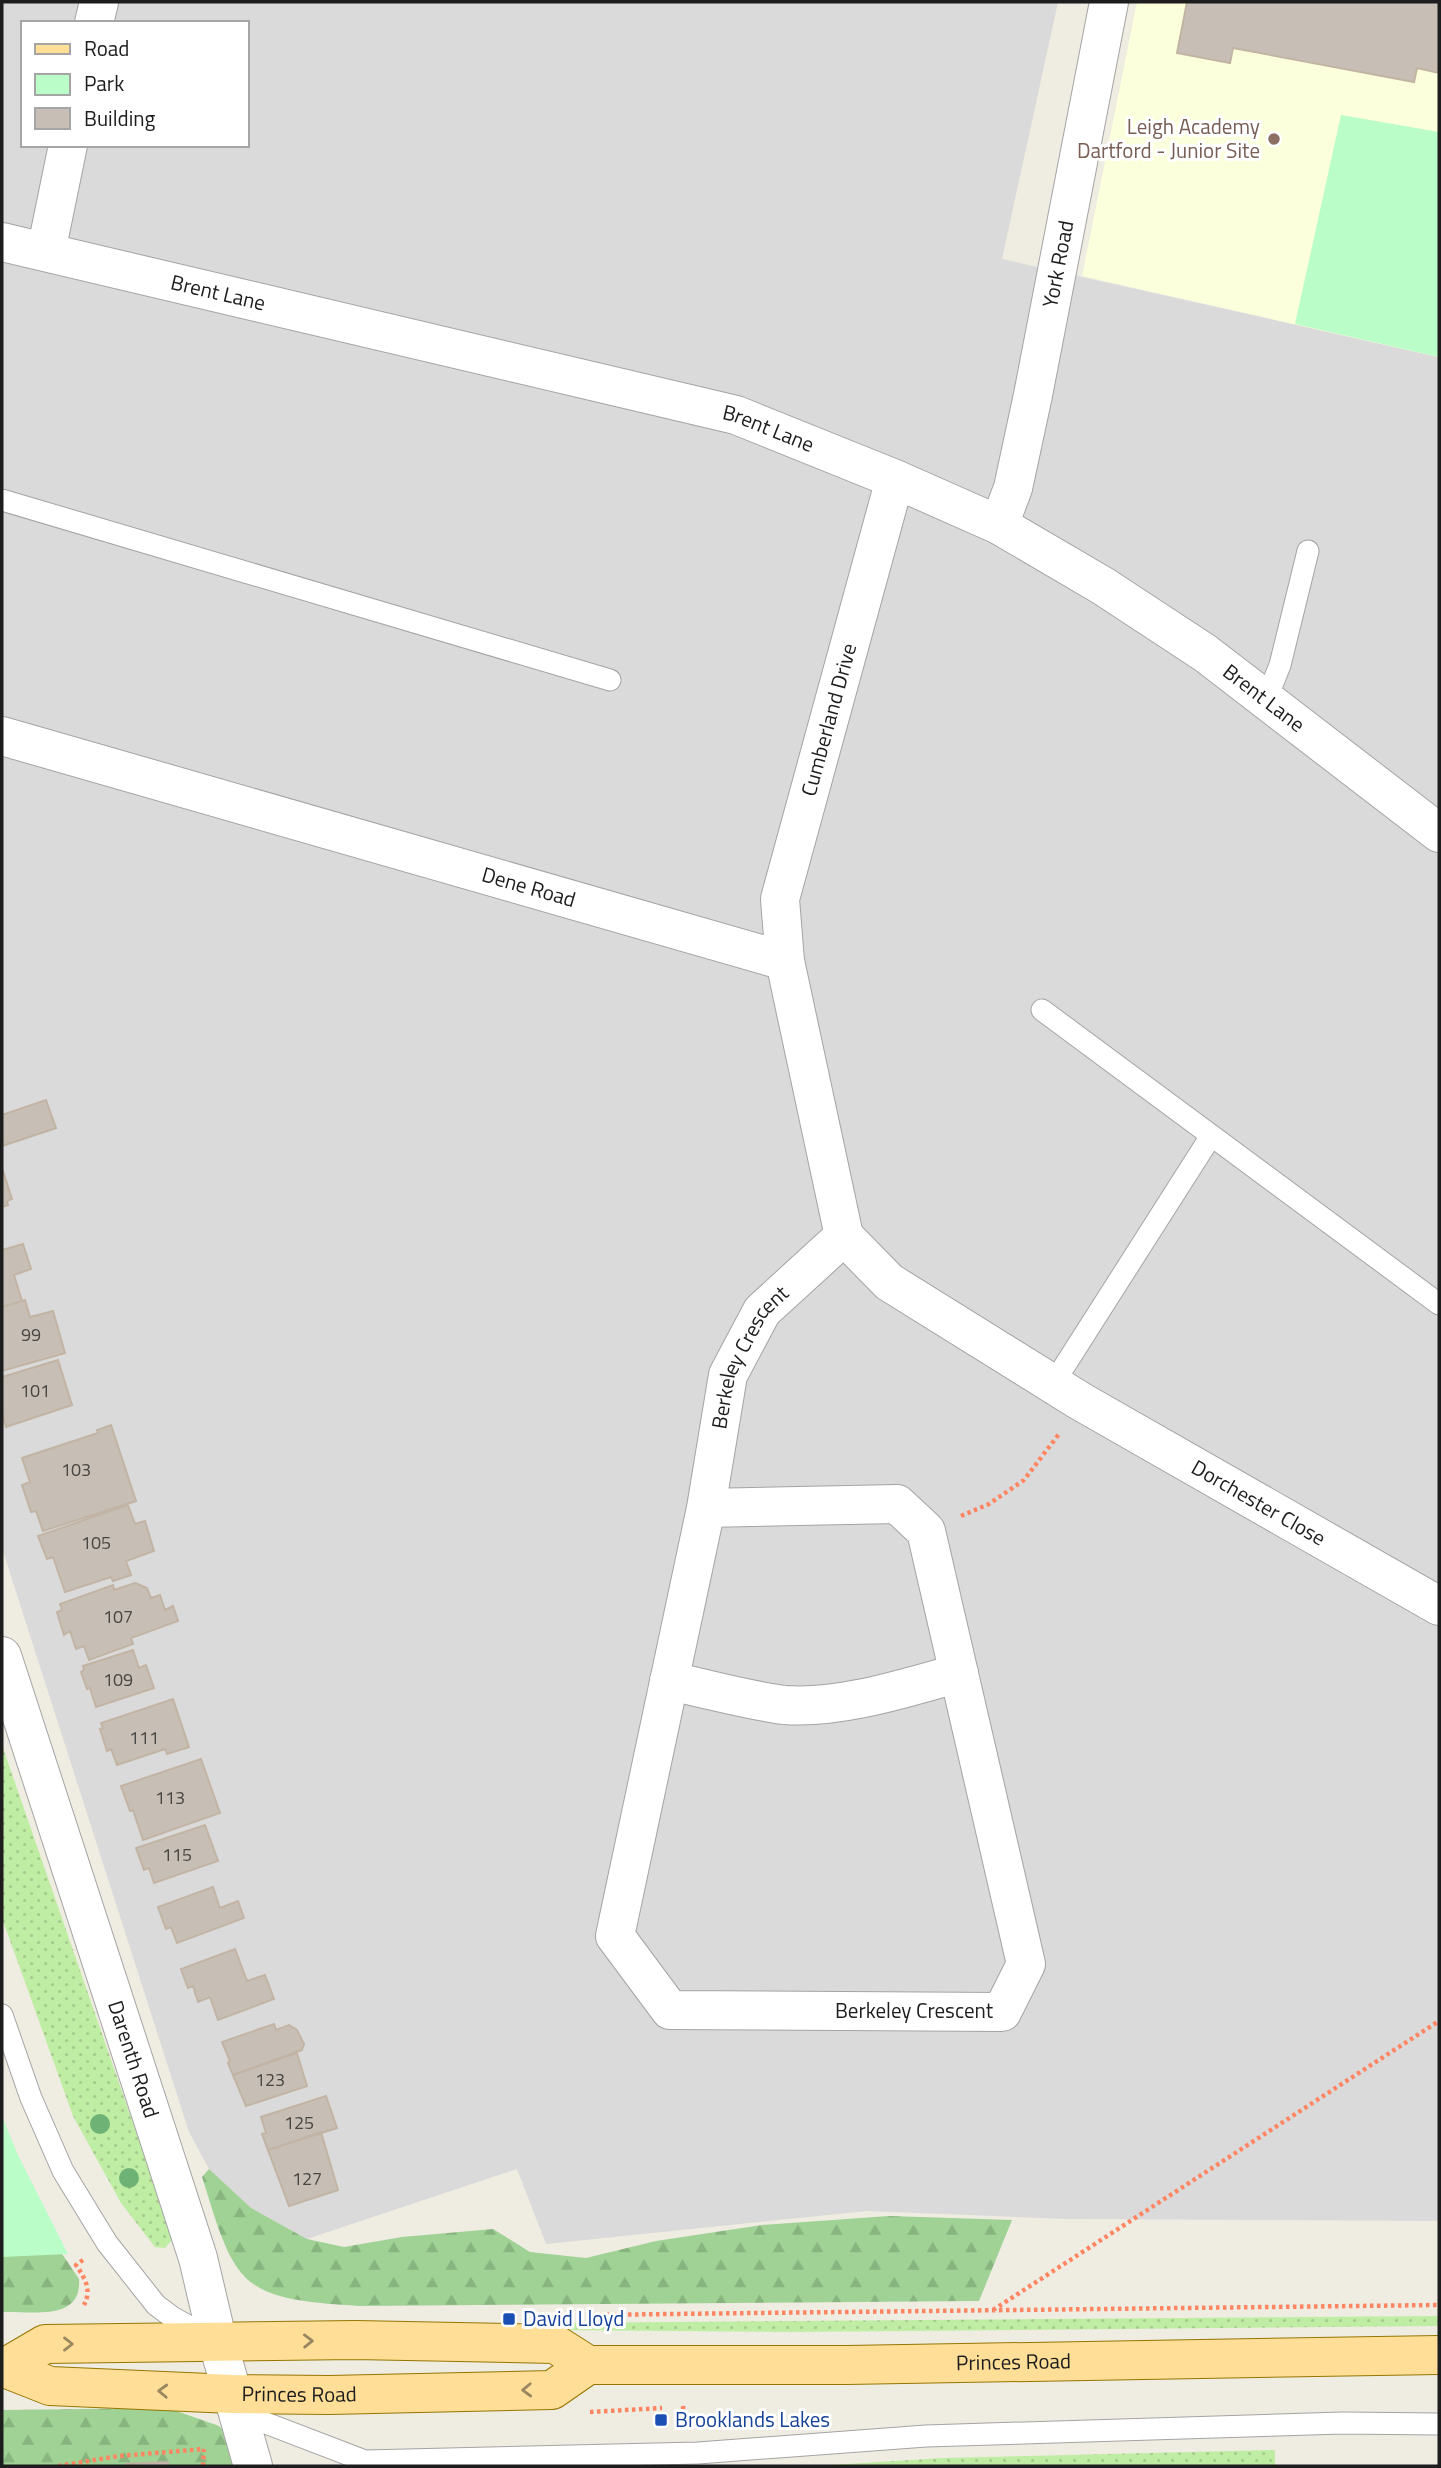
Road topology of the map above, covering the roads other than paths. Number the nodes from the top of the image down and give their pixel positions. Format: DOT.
graph roads {
  1 [pos="99,2"];
  2 [pos="1109,2"];
  3 [pos="94,21"];
  4 [pos="68,147"];
  5 [pos="2,242"];
  6 [pos="46,252"];
  7 [pos="895,479"];
  8 [pos="2,500"];
  9 [pos="999,525"];
  10 [pos="1308,551"];
  11 [pos="610,680"];
  12 [pos="1266,700"];
  13 [pos="2,736"];
  14 [pos="1439,834"];
  15 [pos="785,961"];
  16 [pos="1042,1010"];
  17 [pos="1211,1136"];
  18 [pos="844,1236"];
  19 [pos="1439,1304"];
  20 [pos="1067,1392"];
  21 [pos="706,1508"];
  22 [pos="1439,1606"];
  23 [pos="2,1656"];
  24 [pos="958,1673"];
  25 [pos="669,1681"];
  26 [pos="2,2015"];
  27 [pos="229,2343"];
  28 [pos="1439,2355"];
  29 [pos="588,2365"];
  30 [pos="4,2367"];
  31 [pos="234,2403"];
  32 [pos="1439,2424"];
  33 [pos="253,2466"];
  1 -- 3 [label="street"];
  2 -- 9 [label="street, York Road"];
  4 -- 6 [label="street"];
  5 -- 6 [label="street, Brent Lane"];
  6 -- 7 [label="street, Brent Lane"];
  7 -- 9 [label="street, Brent Lane"];
  7 -- 15 [label="street, Cumberland Drive"];
  8 -- 11 [label="lane"];
  9 -- 12 [label="street, Brent Lane"];
  10 -- 12 [label="lane"];
  12 -- 14 [label="street, Brent Lane"];
  13 -- 15 [label="street, Dene Road"];
  15 -- 18 [label="street"];
  16 -- 17 [label="lane"];
  17 -- 19 [label="lane"];
  17 -- 20 [label="lane"];
  18 -- 20 [label="street, Dorchester Close"];
  18 -- 21 [label="street, Berkeley Crescent"];
  20 -- 22 [label="street, Dorchester Close"];
  21 -- 24 [label="street, Berkeley Crescent"];
  21 -- 25 [label="street, Berkeley Crescent"];
  23 -- 27 [label="street, Darenth Road"];
  24 -- 25 [label="street"];
  24 -- 25 [label="street, Berkeley Crescent"];
  26 -- 27 [label="lane"];
  27 -- 29 [label="main road, Princes Road, one-way"];
  30 -- 27 [label="main road, Princes Road, one-way"];
  27 -- 31 [label="street, Darenth Road"];
  28 -- 29 [label="main road, Princes Road"];
  29 -- 31 [label="main road, Princes Road, one-way"];
  31 -- 30 [label="main road, Princes Road, one-way"];
  31 -- 32 [label="lane"];
  31 -- 33 [label="street, Darenth Road"];
}
